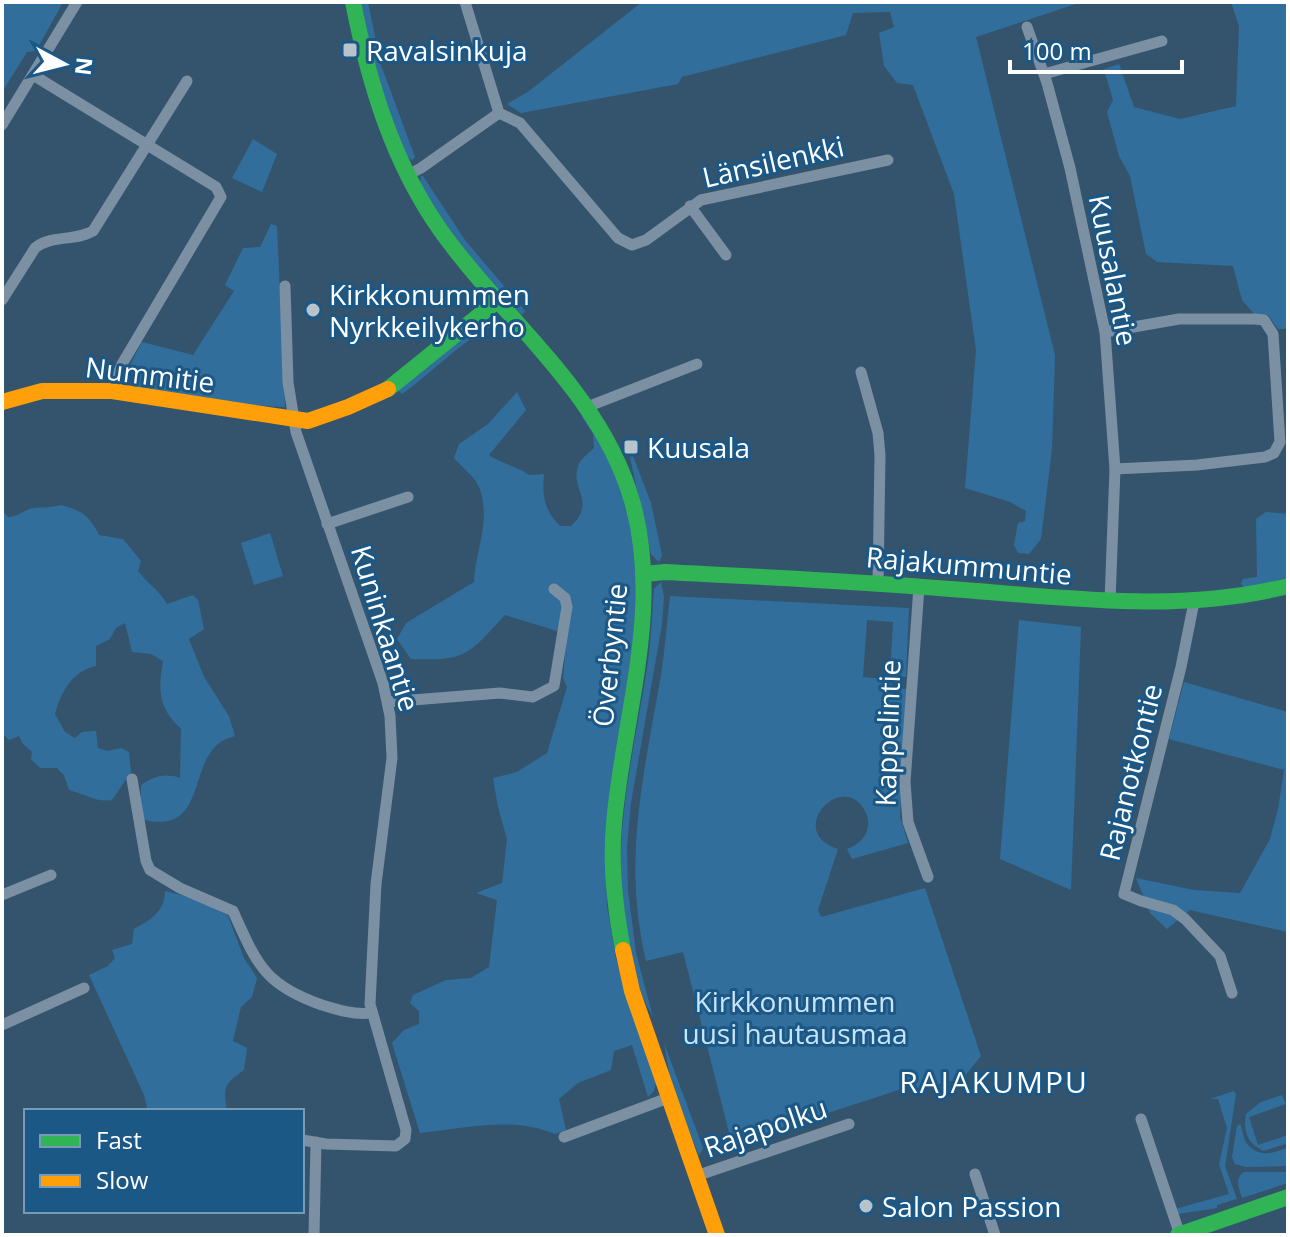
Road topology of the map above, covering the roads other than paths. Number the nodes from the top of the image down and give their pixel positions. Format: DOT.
graph roads {
  1 [pos="77,2"];
  2 [pos="353,2"];
  3 [pos="465,2"];
  4 [pos="1027,27"];
  5 [pos="1162,41"];
  6 [pos="1044,74"];
  7 [pos="33,75"];
  8 [pos="187,81"];
  9 [pos="499,113"];
  10 [pos="2,125"];
  11 [pos="146,145"];
  12 [pos="888,160"];
  13 [pos="406,176"];
  14 [pos="690,206"];
  15 [pos="726,255"];
  16 [pos="285,286"];
  17 [pos="2,300"];
  18 [pos="497,301"];
  19 [pos="1105,332"];
  20 [pos="697,364"];
  21 [pos="861,372"];
  22 [pos="112,391"];
  23 [pos="2,402"];
  24 [pos="587,407"];
  25 [pos="293,417"];
  26 [pos="1115,469"];
  27 [pos="408,497"];
  28 [pos="327,524"];
  29 [pos="644,574"];
  30 [pos="878,583"];
  31 [pos="1288,586"];
  32 [pos="919,587"];
  33 [pos="554,589"];
  34 [pos="1110,601"];
  35 [pos="1194,602"];
  36 [pos="388,702"];
  37 [pos="132,779"];
  38 [pos="51,875"];
  39 [pos="928,877"];
  40 [pos="2,895"];
  41 [pos="84,988"];
  42 [pos="1232,993"];
  43 [pos="371,1013"];
  44 [pos="2,1025"];
  45 [pos="668,1098"];
  46 [pos="1141,1119"];
  47 [pos="849,1124"];
  48 [pos="564,1137"];
  49 [pos="304,1140"];
  50 [pos="316,1142"];
  51 [pos="975,1174"];
  52 [pos="696,1176"];
  53 [pos="1288,1197"];
  54 [pos="314,1235"];
  55 [pos="717,1235"];
  56 [pos="995,1235"];
  57 [pos="1179,1235"];
  1 -- 7 [label="street"];
  2 -- 13 [label="street, Överbyntie"];
  3 -- 9 [label="street"];
  4 -- 6 [label="street, Kuusalantie"];
  5 -- 6 [label="street"];
  6 -- 19 [label="street, Kuusalantie"];
  7 -- 10 [label="street"];
  7 -- 11 [label="street"];
  8 -- 11 [label="street"];
  9 -- 13 [label="street"];
  9 -- 14 [label="street, Länsilenkki"];
  11 -- 17 [label="street"];
  11 -- 22 [label="street"];
  12 -- 14 [label="street, Länsilenkki"];
  13 -- 18 [label="street, Överbyntie"];
  14 -- 15 [label="street"];
  16 -- 25 [label="street, Kuninkaantie"];
  18 -- 24 [label="street, Överbyntie"];
  18 -- 25 [label="street, Nummitie"];
  19 -- 26 [label="street, Kuusalantie"];
  19 -- 26 [label="street"];
  20 -- 24 [label="street"];
  21 -- 30 [label="street"];
  22 -- 23 [label="street, Nummitie"];
  22 -- 25 [label="street, Nummitie"];
  24 -- 29 [label="street, Överbyntie"];
  25 -- 28 [label="street, Kuninkaantie"];
  26 -- 34 [label="street, Kuusalantie"];
  27 -- 28 [label="street"];
  28 -- 36 [label="street, Kuninkaantie"];
  29 -- 30 [label="street, Rajakummuntie"];
  29 -- 45 [label="street, Överbyntie"];
  30 -- 32 [label="street, Rajakummuntie"];
  31 -- 35 [label="street, Rajakummuntie"];
  32 -- 34 [label="street, Rajakummuntie"];
  32 -- 39 [label="street, Kappelintie"];
  33 -- 36 [label="street"];
  34 -- 35 [label="street, Rajakummuntie"];
  35 -- 42 [label="street, Rajanotkontie"];
  36 -- 43 [label="street, Kuninkaantie"];
  37 -- 43 [label="street"];
  38 -- 40 [label="street"];
  41 -- 44 [label="street"];
  43 -- 50 [label="street, Kuninkaantie"];
  45 -- 48 [label="street"];
  45 -- 52 [label="street, Överbyntie"];
  46 -- 57 [label="street"];
  47 -- 52 [label="street, Rajapolku"];
  49 -- 50 [label="street"];
  50 -- 54 [label="street"];
  51 -- 56 [label="street"];
  52 -- 55 [label="street, Överbyntie"];
  53 -- 57 [label="street"];
}
